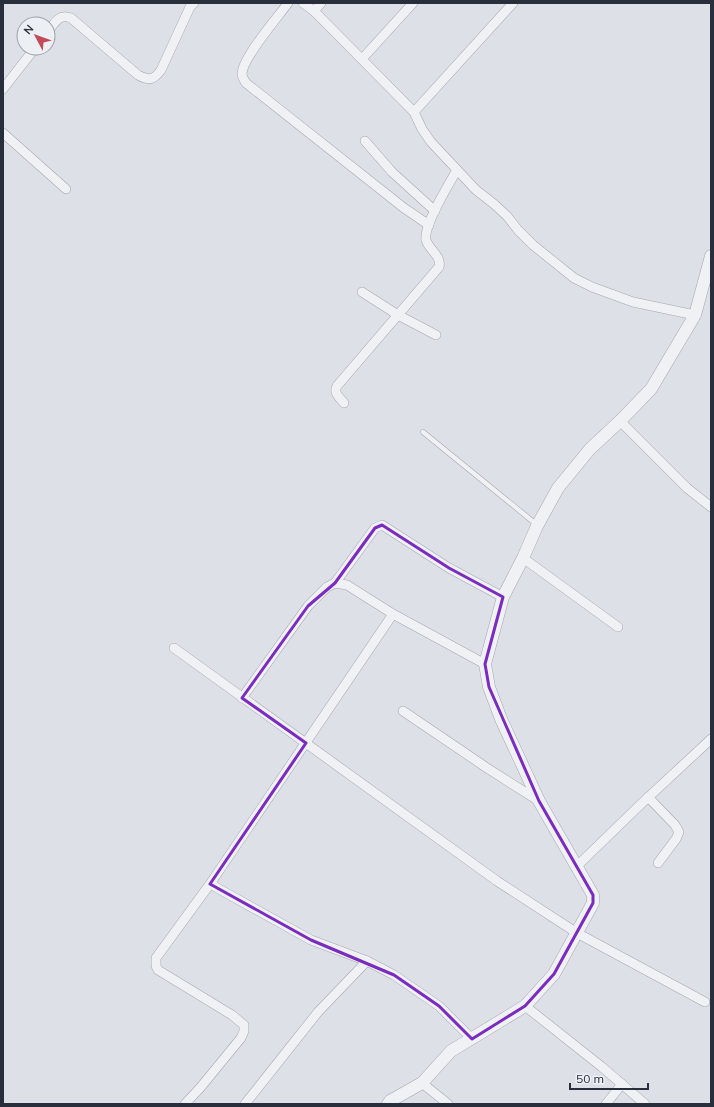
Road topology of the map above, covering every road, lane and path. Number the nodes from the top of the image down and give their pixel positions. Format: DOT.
graph roads {
  1 [pos="194,3"];
  2 [pos="288,3"];
  3 [pos="303,3"];
  4 [pos="321,3"];
  5 [pos="413,3"];
  6 [pos="513,3"];
  7 [pos="314,11"];
  8 [pos="56,20"];
  9 [pos="29,56"];
  10 [pos="362,59"];
  11 [pos="3,89"];
  12 [pos="414,112"];
  13 [pos="3,133"];
  14 [pos="365,141"];
  15 [pos="457,170"];
  16 [pos="66,189"];
  17 [pos="435,211"];
  18 [pos="429,225"];
  19 [pos="711,256"];
  20 [pos="362,292"];
  21 [pos="398,315"];
  22 [pos="695,315"];
  23 [pos="436,335"];
  24 [pos="344,403"];
  25 [pos="620,421"];
  26 [pos="422,432"];
  27 [pos="711,507"];
  28 [pos="537,526"];
  29 [pos="523,558"];
  30 [pos="335,583"];
  31 [pos="502,597"];
  32 [pos="393,614"];
  33 [pos="618,627"];
  34 [pos="174,648"];
  35 [pos="485,664"];
  36 [pos="242,698"];
  37 [pos="403,711"];
  38 [pos="711,738"];
  39 [pos="306,743"];
  40 [pos="648,797"];
  41 [pos="539,801"];
  42 [pos="658,863"];
  43 [pos="576,867"];
  44 [pos="210,884"];
  45 [pos="577,933"];
  46 [pos="367,961"];
  47 [pos="704,1002"];
  48 [pos="525,1006"];
  49 [pos="472,1038"];
  50 [pos="422,1083"];
  51 [pos="622,1084"];
  52 [pos="185,1104"];
  53 [pos="245,1104"];
  54 [pos="388,1104"];
  55 [pos="448,1104"];
  56 [pos="606,1104"];
  57 [pos="645,1104"];
  1 -- 8 [label="street"];
  2 -- 18 [label="street"];
  3 -- 7 [label="street"];
  4 -- 7 [label="street"];
  5 -- 10 [label="street"];
  6 -- 12 [label="street"];
  7 -- 10 [label="street"];
  9 -- 11 [label="street"];
  10 -- 12 [label="street"];
  12 -- 15 [label="street"];
  13 -- 16 [label="street"];
  14 -- 17 [label="street"];
  15 -- 17 [label="street"];
  15 -- 22 [label="street"];
  17 -- 18 [label="street"];
  18 -- 21 [label="street"];
  19 -- 22 [label="street"];
  20 -- 21 [label="street"];
  21 -- 23 [label="street"];
  21 -- 24 [label="street"];
  22 -- 25 [label="street"];
  25 -- 27 [label="street"];
  25 -- 28 [label="street"];
  26 -- 28 [label="lane"];
  28 -- 29 [label="street"];
  29 -- 31 [label="street"];
  29 -- 33 [label="street"];
  30 -- 31 [label="street"];
  30 -- 32 [label="street"];
  30 -- 36 [label="street"];
  31 -- 35 [label="street"];
  32 -- 35 [label="street"];
  32 -- 39 [label="street"];
  34 -- 36 [label="street"];
  35 -- 41 [label="street"];
  36 -- 39 [label="street"];
  37 -- 41 [label="street"];
  38 -- 40 [label="street"];
  39 -- 44 [label="street"];
  39 -- 45 [label="street"];
  40 -- 42 [label="street"];
  40 -- 43 [label="street"];
  41 -- 43 [label="street"];
  43 -- 45 [label="street"];
  44 -- 46 [label="street"];
  44 -- 52 [label="street"];
  45 -- 47 [label="street"];
  45 -- 48 [label="street"];
  46 -- 49 [label="street"];
  46 -- 53 [label="street"];
  48 -- 49 [label="street"];
  48 -- 51 [label="street"];
  49 -- 50 [label="street"];
  50 -- 54 [label="street"];
  50 -- 55 [label="street"];
  51 -- 56 [label="street"];
  51 -- 57 [label="street"];
}
